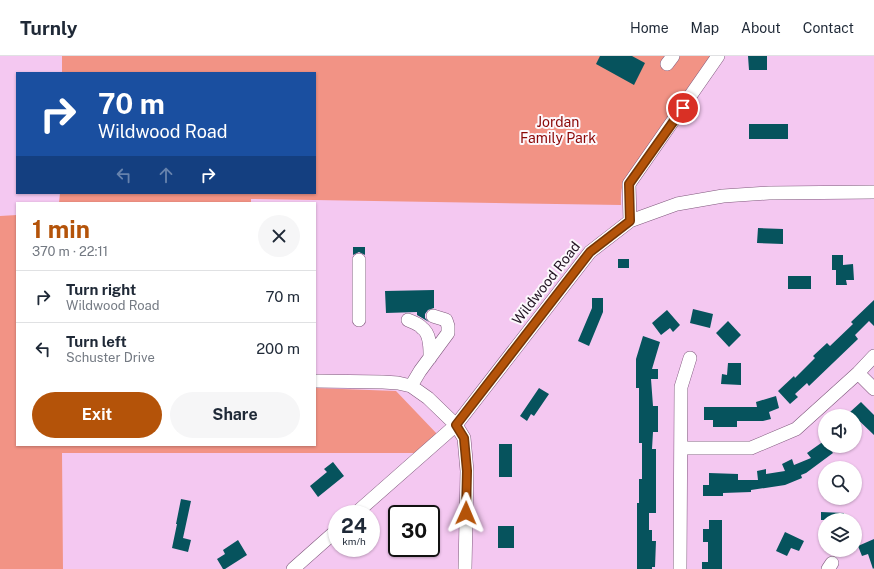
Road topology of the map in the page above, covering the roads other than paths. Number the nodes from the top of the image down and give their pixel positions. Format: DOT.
graph roads {
  1 [pos="718,56"];
  2 [pos="874,192"];
  3 [pos="630,221"];
  4 [pos="359,260"];
  5 [pos="433,316"];
  6 [pos="359,320"];
  7 [pos="408,320"];
  8 [pos="874,356"];
  9 [pos="430,358"];
  10 [pos="690,358"];
  11 [pos="858,373"];
  12 [pos="316,381"];
  13 [pos="411,386"];
  14 [pos="874,389"];
  15 [pos="456,425"];
  16 [pos="681,448"];
  17 [pos="365,505"];
  18 [pos="328,538"];
  19 [pos="293,569"];
  20 [pos="465,569"];
  21 [pos="680,569"];
  1 -- 3 [label="street"];
  2 -- 3 [label="street, Wildwood Road"];
  3 -- 15 [label="street, Wildwood Road"];
  4 -- 6 [label="street"];
  5 -- 9 [label="street"];
  7 -- 9 [label="street"];
  8 -- 11 [label="street"];
  9 -- 13 [label="street"];
  10 -- 16 [label="street"];
  11 -- 14 [label="street"];
  11 -- 16 [label="street"];
  12 -- 13 [label="street"];
  13 -- 15 [label="street"];
  15 -- 17 [label="street, Wildwood Road"];
  15 -- 20 [label="street"];
  16 -- 21 [label="street"];
  18 -- 19 [label="street"];
}
